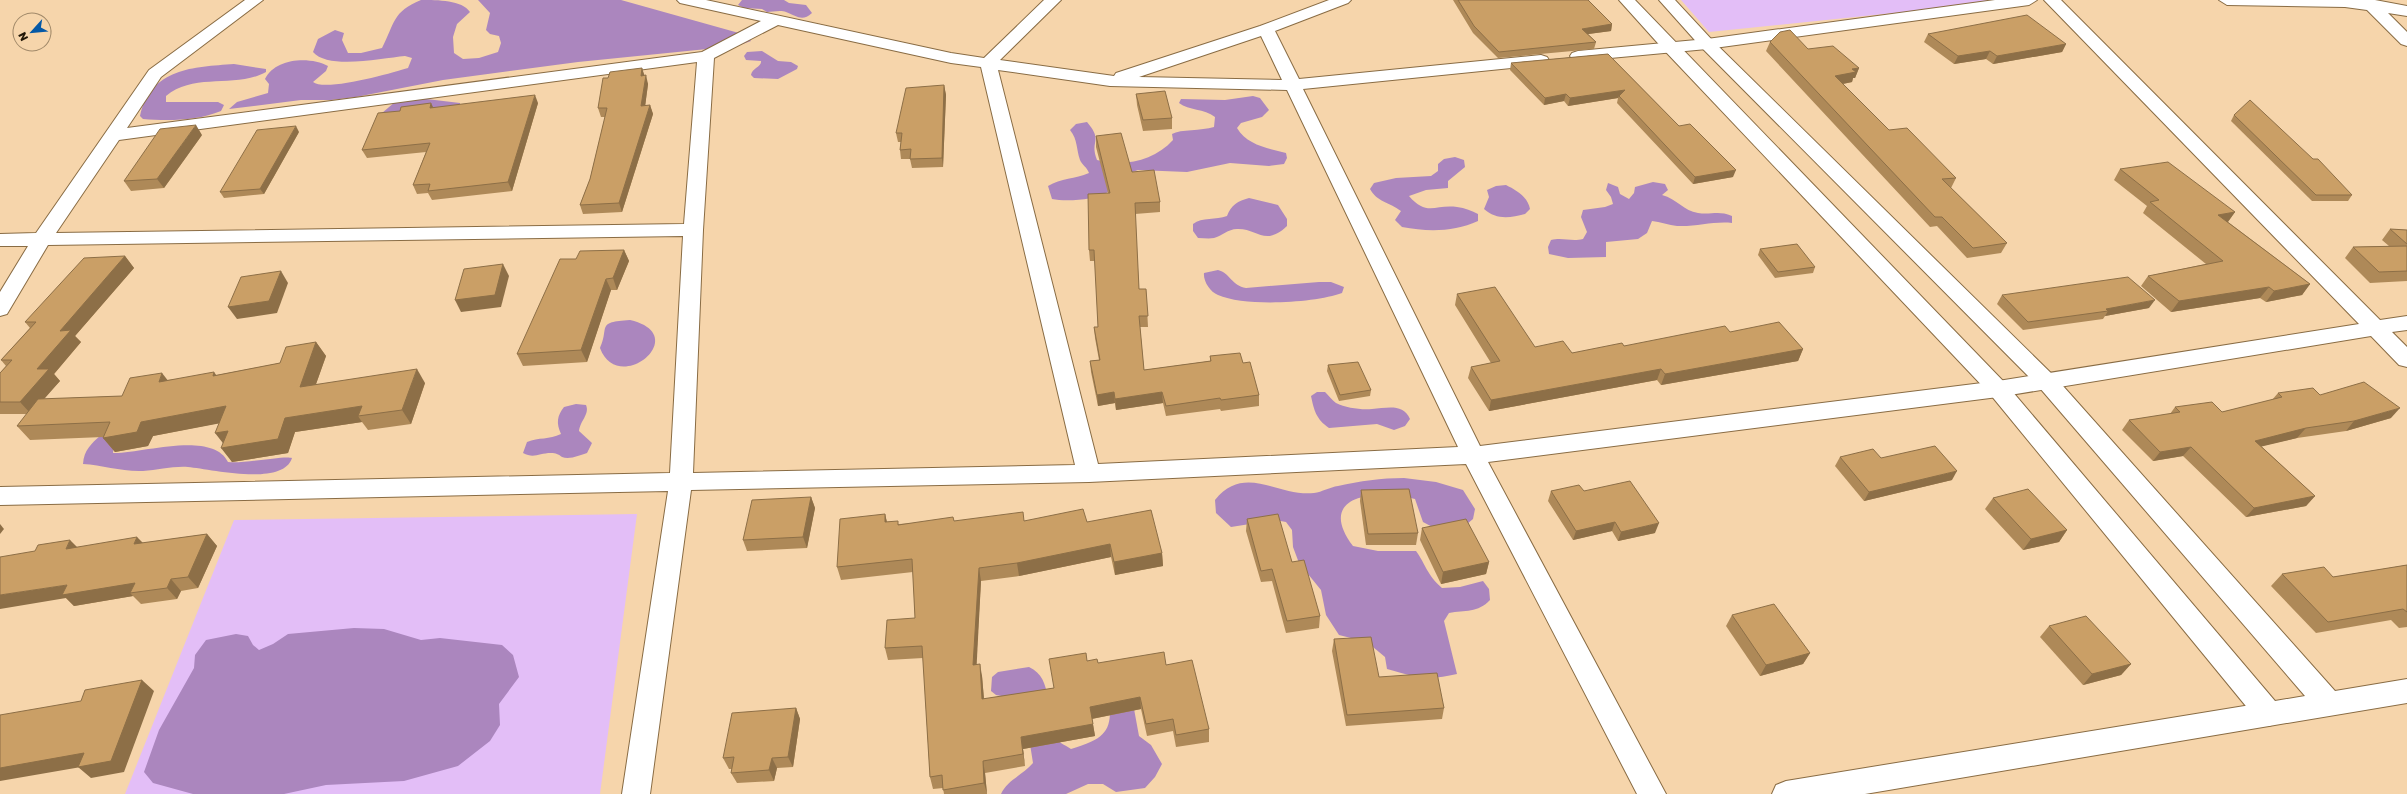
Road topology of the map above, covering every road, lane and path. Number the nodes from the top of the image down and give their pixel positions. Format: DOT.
graph roads {
  1 [pos="255,0"];
  2 [pos="685,0"];
  3 [pos="1053,0"];
  4 [pos="1343,0"];
  5 [pos="1627,0"];
  6 [pos="1667,0"];
  7 [pos="2029,0"];
  8 [pos="2052,0"];
  9 [pos="2227,0"];
  10 [pos="714,3"];
  11 [pos="2368,3"];
  12 [pos="2407,12"];
  13 [pos="774,20"];
  14 [pos="1266,29"];
  15 [pos="2407,40"];
  16 [pos="1707,44"];
  17 [pos="1670,47"];
  18 [pos="706,56"];
  19 [pos="988,63"];
  20 [pos="1110,81"];
  21 [pos="1291,85"];
  22 [pos="114,135"];
  23 [pos="693,230"];
  24 [pos="42,239"];
  25 [pos="0,240"];
  26 [pos="0,309"];
  27 [pos="2407,323"];
  28 [pos="2377,328"];
  29 [pos="2407,360"];
  30 [pos="2047,382"];
  31 [pos="1998,389"];
  32 [pos="1473,455"];
  33 [pos="1089,473"];
  34 [pos="681,480"];
  35 [pos="0,496"];
  36 [pos="2407,692"];
  37 [pos="2330,705"];
  38 [pos="2269,714"];
  39 [pos="636,794"];
  40 [pos="1652,794"];
  41 [pos="1786,794"];
  1 -- 22 [label="street"];
  2 -- 10 [label="street"];
  3 -- 19 [label="street"];
  4 -- 14 [label="street"];
  5 -- 17 [label="street"];
  6 -- 16 [label="street"];
  7 -- 16 [label="street"];
  8 -- 28 [label="street"];
  9 -- 11 [label="street"];
  10 -- 13 [label="street"];
  11 -- 12 [label="street"];
  11 -- 15 [label="street"];
  13 -- 18 [label="street"];
  13 -- 19 [label="street"];
  14 -- 20 [label="street"];
  14 -- 21 [label="street"];
  16 -- 17 [label="street"];
  16 -- 30 [label="street"];
  17 -- 21 [label="street"];
  17 -- 31 [label="street"];
  18 -- 22 [label="street"];
  18 -- 23 [label="street"];
  19 -- 20 [label="street"];
  19 -- 33 [label="street"];
  20 -- 21 [label="street"];
  21 -- 32 [label="street"];
  22 -- 24 [label="street"];
  23 -- 24 [label="street"];
  23 -- 34 [label="street"];
  24 -- 25 [label="street"];
  24 -- 26 [label="street"];
  27 -- 28 [label="street"];
  28 -- 29 [label="street"];
  28 -- 30 [label="street"];
  30 -- 31 [label="street"];
  30 -- 37 [label="street"];
  31 -- 32 [label="street"];
  31 -- 38 [label="street"];
  32 -- 33 [label="street"];
  32 -- 40 [label="street"];
  33 -- 34 [label="street"];
  34 -- 35 [label="street"];
  34 -- 39 [label="street"];
  36 -- 37 [label="street"];
  37 -- 38 [label="street"];
  38 -- 41 [label="street"];
}
